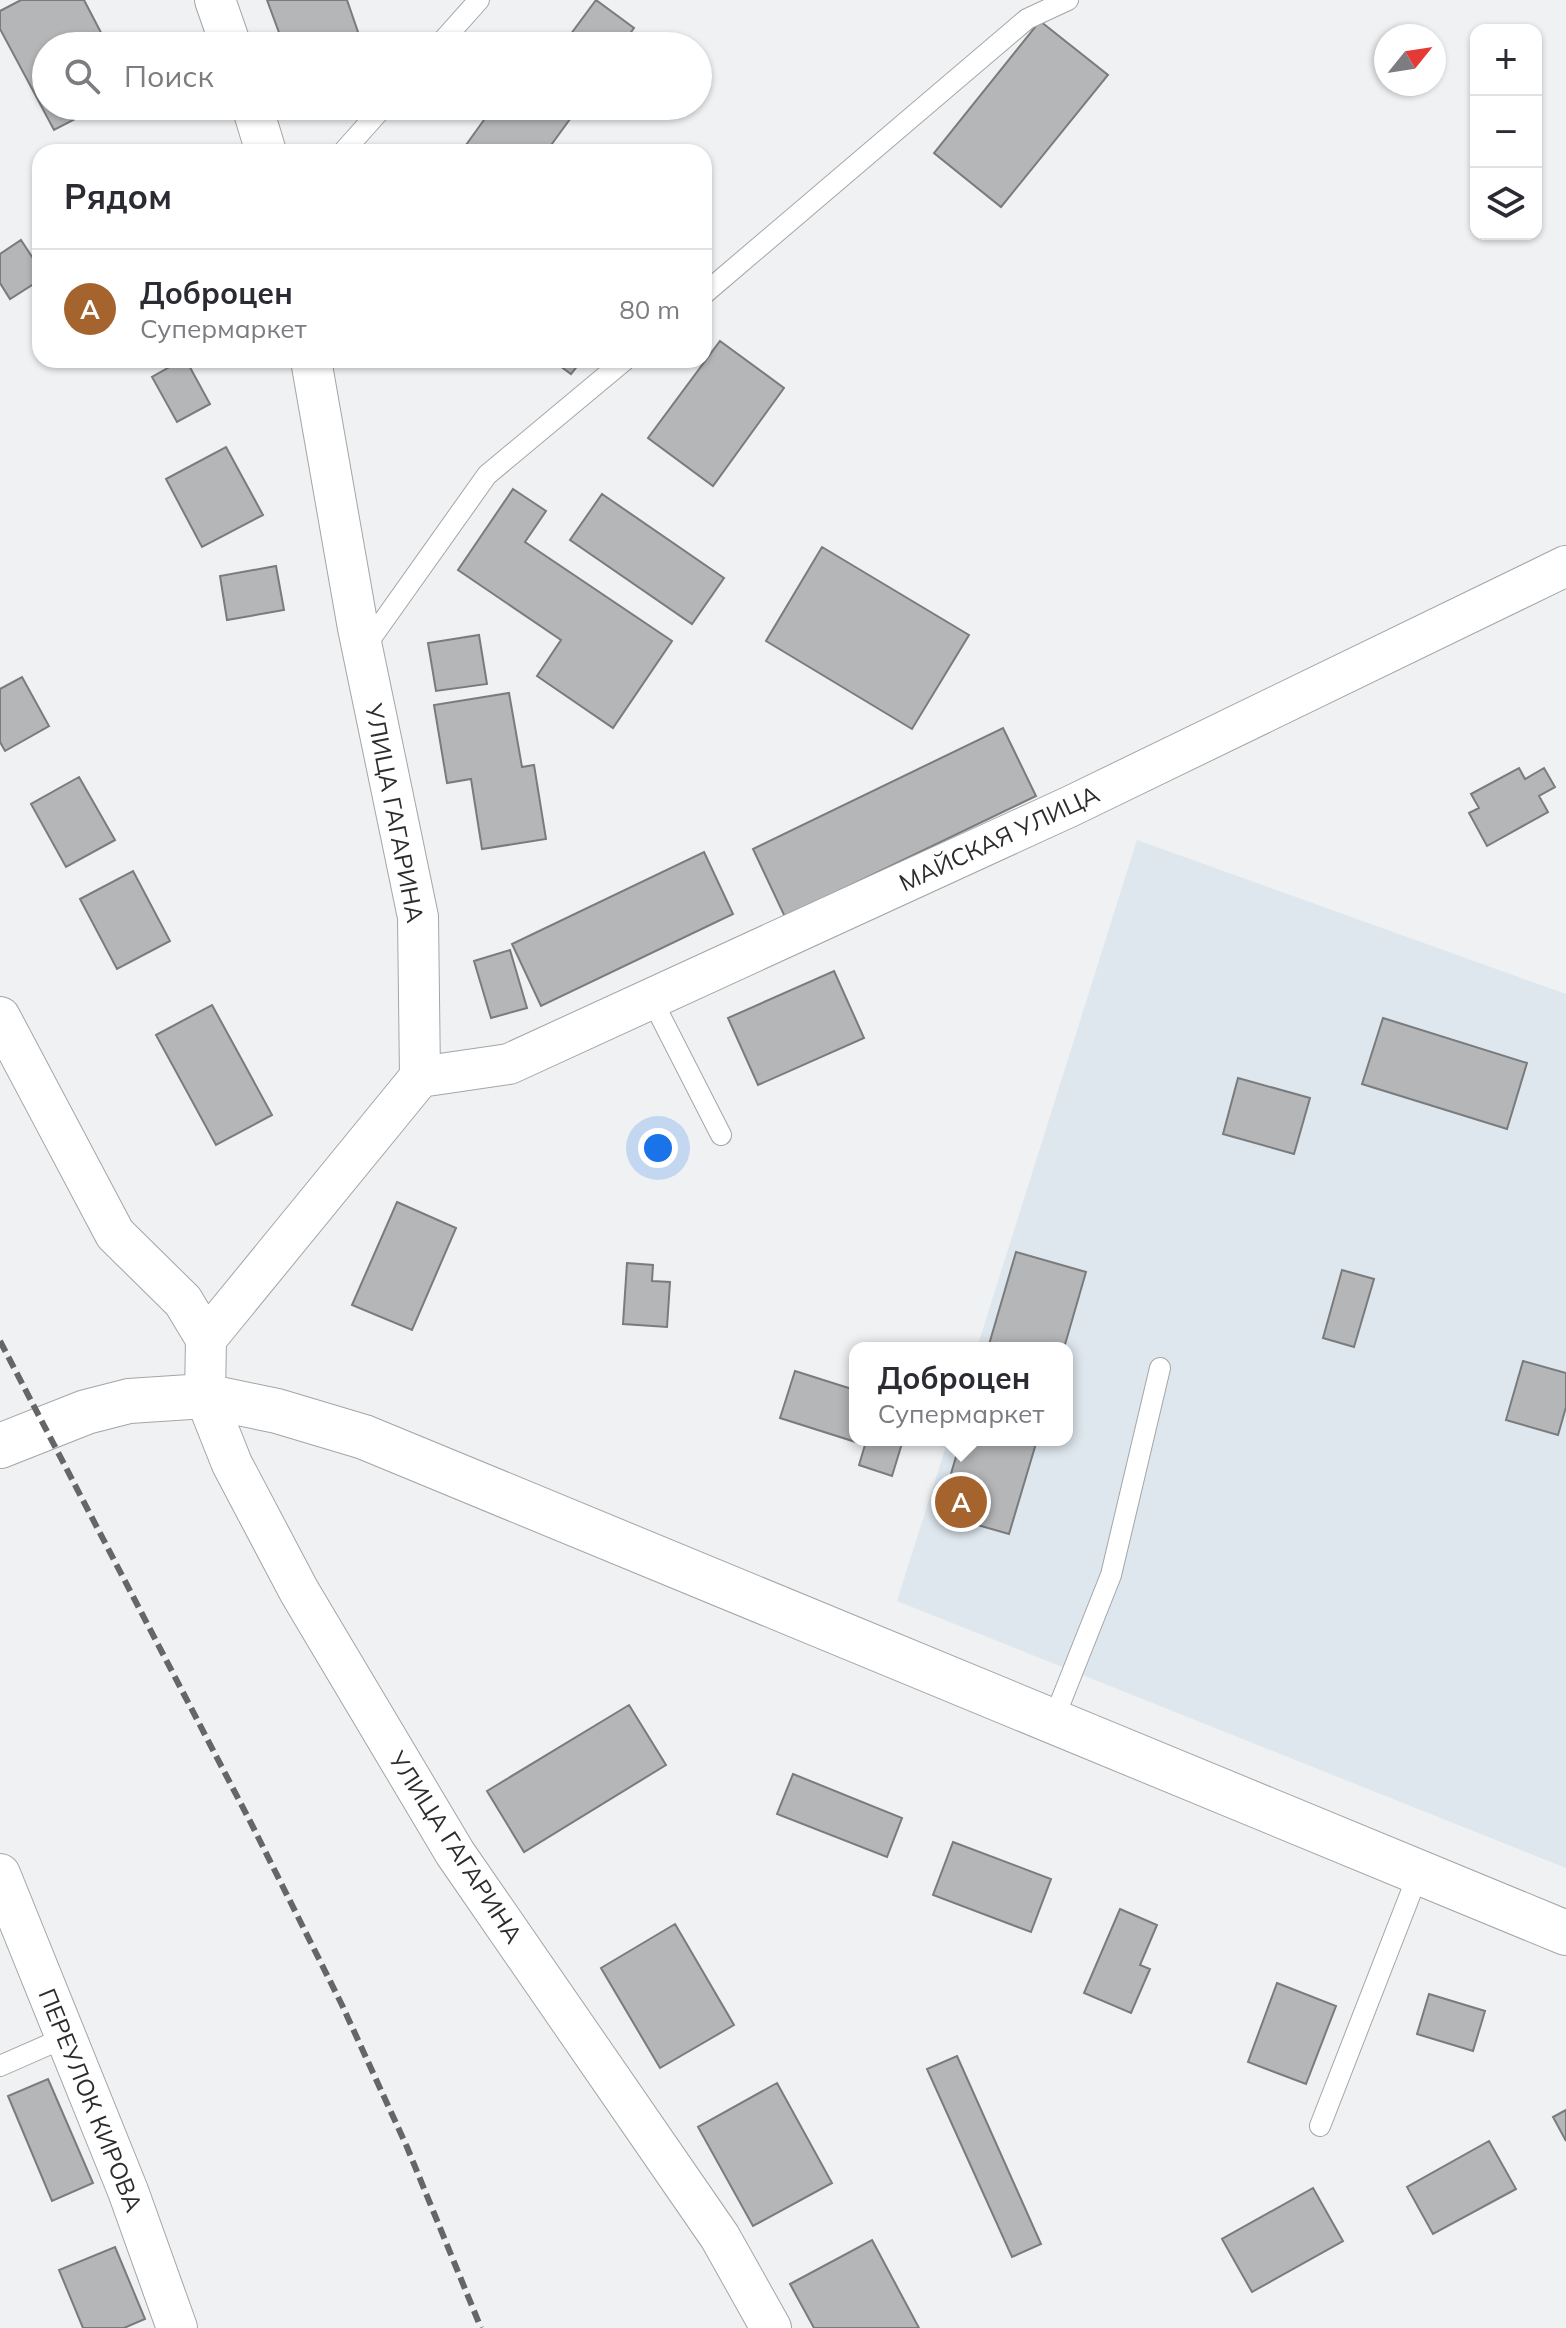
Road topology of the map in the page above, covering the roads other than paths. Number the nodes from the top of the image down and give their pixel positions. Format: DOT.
graph roads {
  1 [pos="215,0"];
  2 [pos="479,0"];
  3 [pos="1068,0"];
  4 [pos="226,32"];
  5 [pos="450,32"];
  6 [pos="256,120"];
  7 [pos="372,120"];
  8 [pos="264,144"];
  9 [pos="350,144"];
  10 [pos="712,287"];
  11 [pos="312,368"];
  12 [pos="615,368"];
  13 [pos="1566,566"];
  14 [pos="362,651"];
  15 [pos="651,998"];
  16 [pos="0,1017"];
  17 [pos="420,1077"];
  18 [pos="721,1135"];
  19 [pos="206,1339"];
  20 [pos="1160,1368"];
  21 [pos="205,1396"];
  22 [pos="0,1446"];
  23 [pos="1053,1721"];
  24 [pos="1419,1872"];
  25 [pos="0,1874"];
  26 [pos="1566,1933"];
  27 [pos="66,2037"];
  28 [pos="0,2066"];
  29 [pos="1320,2126"];
  30 [pos="177,2328"];
  31 [pos="771,2328"];
  1 -- 4 [label="street"];
  2 -- 5 [label="lane"];
  3 -- 10 [label="lane"];
  6 -- 8 [label="street"];
  7 -- 9 [label="lane"];
  11 -- 14 [label="street, УЛИЦА ГАГАРИНА"];
  12 -- 14 [label="lane"];
  13 -- 15 [label="street, МАЙСКАЯ УЛИЦА"];
  14 -- 17 [label="street, УЛИЦА ГАГАРИНА"];
  15 -- 17 [label="street, МАЙСКАЯ УЛИЦА"];
  15 -- 18 [label="lane"];
  16 -- 19 [label="street"];
  17 -- 19 [label="street"];
  19 -- 21 [label="street, УЛИЦА ГАГАРИНА"];
  20 -- 23 [label="lane"];
  21 -- 22 [label="main road"];
  21 -- 23 [label="main road"];
  21 -- 31 [label="street, УЛИЦА ГАГАРИНА"];
  23 -- 24 [label="main road"];
  24 -- 26 [label="main road"];
  24 -- 29 [label="lane"];
  25 -- 27 [label="street, ПЕРЕУЛОК КИРОВА"];
  27 -- 28 [label="lane"];
  27 -- 30 [label="street, ПЕРЕУЛОК КИРОВА"];
}
